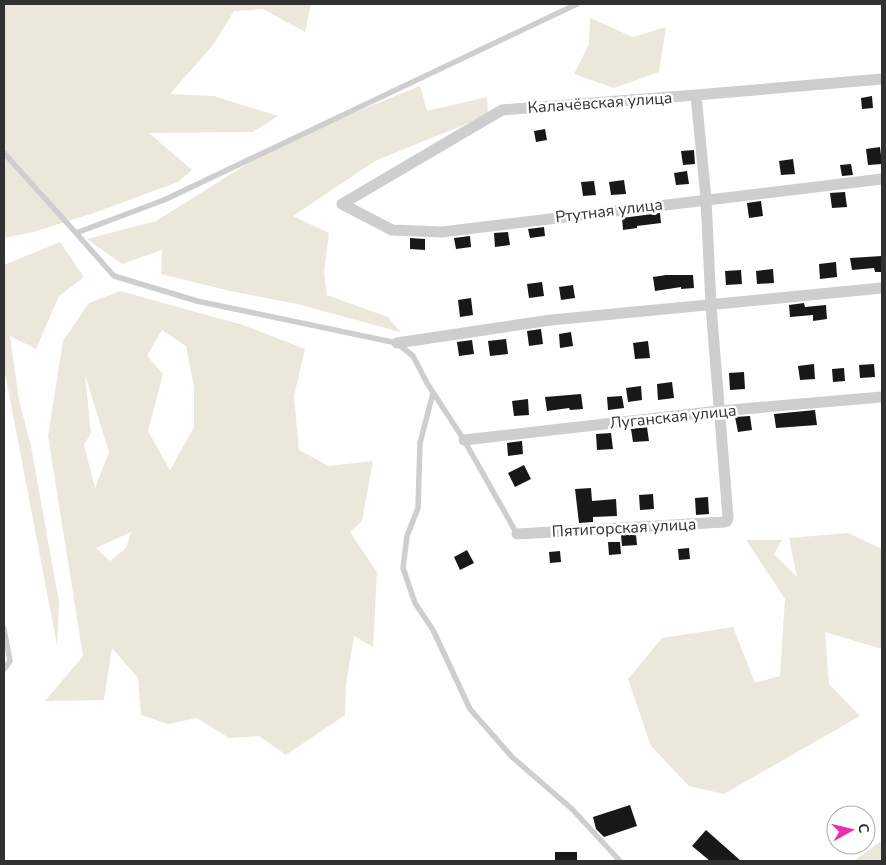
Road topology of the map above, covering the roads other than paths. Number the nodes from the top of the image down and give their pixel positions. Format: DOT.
graph roads {
  1 [pos="577,4"];
  2 [pos="882,78"];
  3 [pos="696,96"];
  4 [pos="4,153"];
  5 [pos="882,179"];
  6 [pos="706,199"];
  7 [pos="342,204"];
  8 [pos="76,233"];
  9 [pos="882,288"];
  10 [pos="711,306"];
  11 [pos="397,343"];
  12 [pos="433,392"];
  13 [pos="882,397"];
  14 [pos="720,411"];
  15 [pos="464,440"];
  16 [pos="517,534"];
  17 [pos="4,629"];
  18 [pos="4,669"];
  19 [pos="620,861"];
  1 -- 8 [label="lane"];
  2 -- 3 [label="street, Калачёвская улица"];
  3 -- 6 [label="street"];
  3 -- 7 [label="street, Калачёвская улица"];
  4 -- 8 [label="lane"];
  5 -- 6 [label="street, Ртутная улица"];
  6 -- 7 [label="street, Ртутная улица"];
  6 -- 10 [label="street"];
  8 -- 11 [label="lane"];
  9 -- 10 [label="street"];
  10 -- 11 [label="street"];
  10 -- 14 [label="street"];
  11 -- 12 [label="lane"];
  12 -- 15 [label="lane"];
  12 -- 19 [label="lane"];
  13 -- 14 [label="street, Луганская улица"];
  14 -- 15 [label="street, Луганская улица"];
  14 -- 16 [label="street, Пятигорская улица"];
  15 -- 16 [label="lane"];
  17 -- 18 [label="lane"];
}
